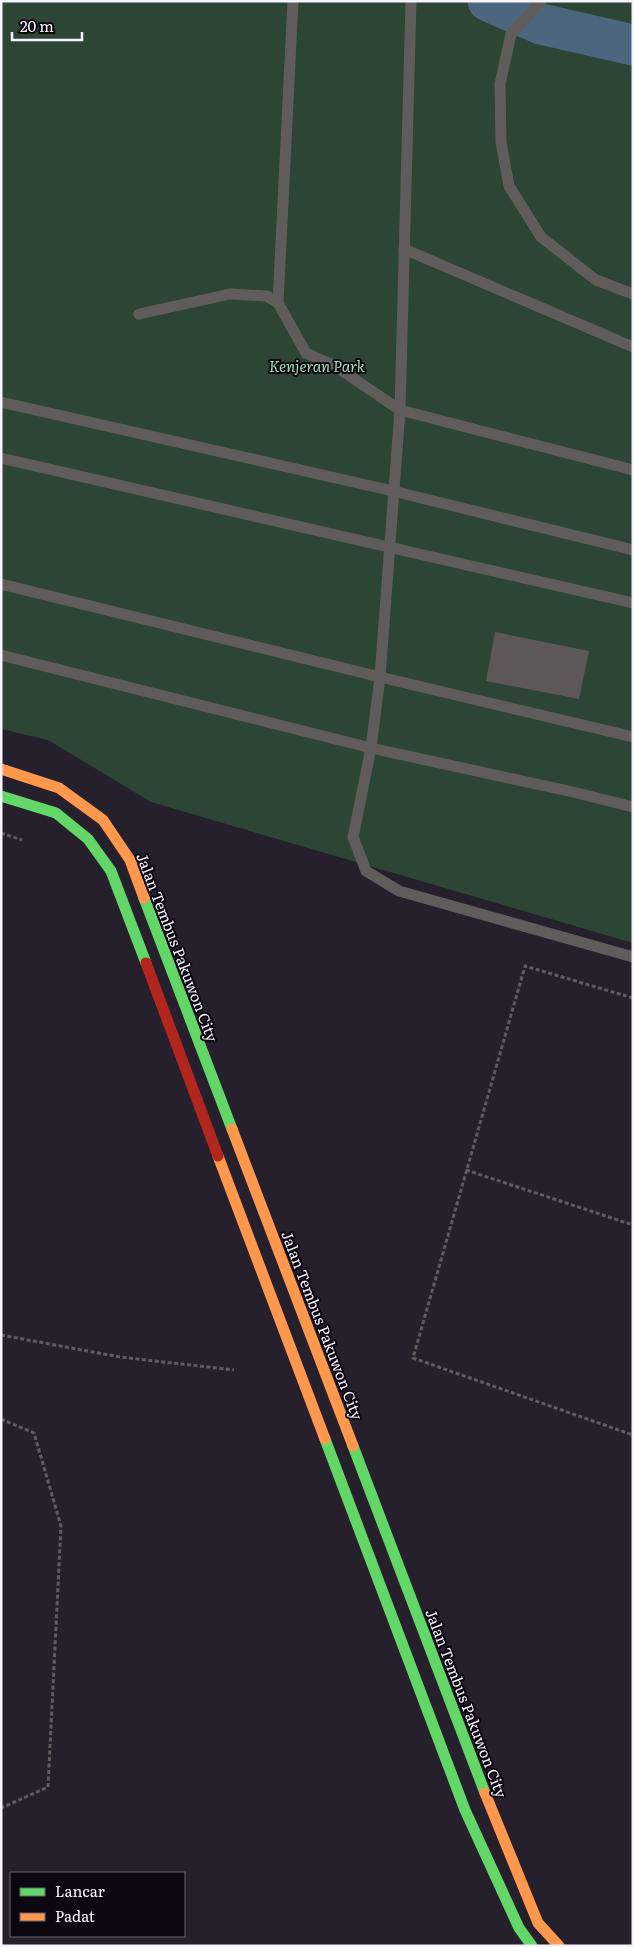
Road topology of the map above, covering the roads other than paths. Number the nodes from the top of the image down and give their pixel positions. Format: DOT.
graph roads {
  1 [pos="293,1"];
  2 [pos="411,1"];
  3 [pos="540,2"];
  4 [pos="404,248"];
  5 [pos="633,294"];
  6 [pos="278,303"];
  7 [pos="139,314"];
  8 [pos="633,347"];
  9 [pos="1,402"];
  10 [pos="400,410"];
  11 [pos="1,458"];
  12 [pos="633,470"];
  13 [pos="393,491"];
  14 [pos="390,548"];
  15 [pos="633,550"];
  16 [pos="1,584"];
  17 [pos="633,603"];
  18 [pos="1,655"];
  19 [pos="380,677"];
  20 [pos="633,736"];
  21 [pos="371,748"];
  22 [pos="1,769"];
  23 [pos="1,796"];
  24 [pos="633,807"];
  25 [pos="633,957"];
  26 [pos="532,1946"];
  27 [pos="559,1946"];
  1 -- 6 [label="lane"];
  2 -- 4 [label="lane"];
  3 -- 5 [label="lane"];
  4 -- 8 [label="lane"];
  4 -- 10 [label="lane"];
  6 -- 7 [label="lane"];
  6 -- 10 [label="lane"];
  9 -- 13 [label="lane"];
  10 -- 12 [label="lane"];
  10 -- 13 [label="lane"];
  11 -- 14 [label="lane"];
  13 -- 14 [label="lane"];
  13 -- 15 [label="lane"];
  14 -- 17 [label="lane"];
  14 -- 19 [label="lane"];
  16 -- 19 [label="lane"];
  18 -- 21 [label="lane"];
  19 -- 20 [label="lane"];
  19 -- 21 [label="lane"];
  21 -- 24 [label="lane"];
  21 -- 25 [label="lane"];
  22 -- 27 [label="street, Jalan Tembus Pakuwon City"];
  23 -- 26 [label="street"];
}
